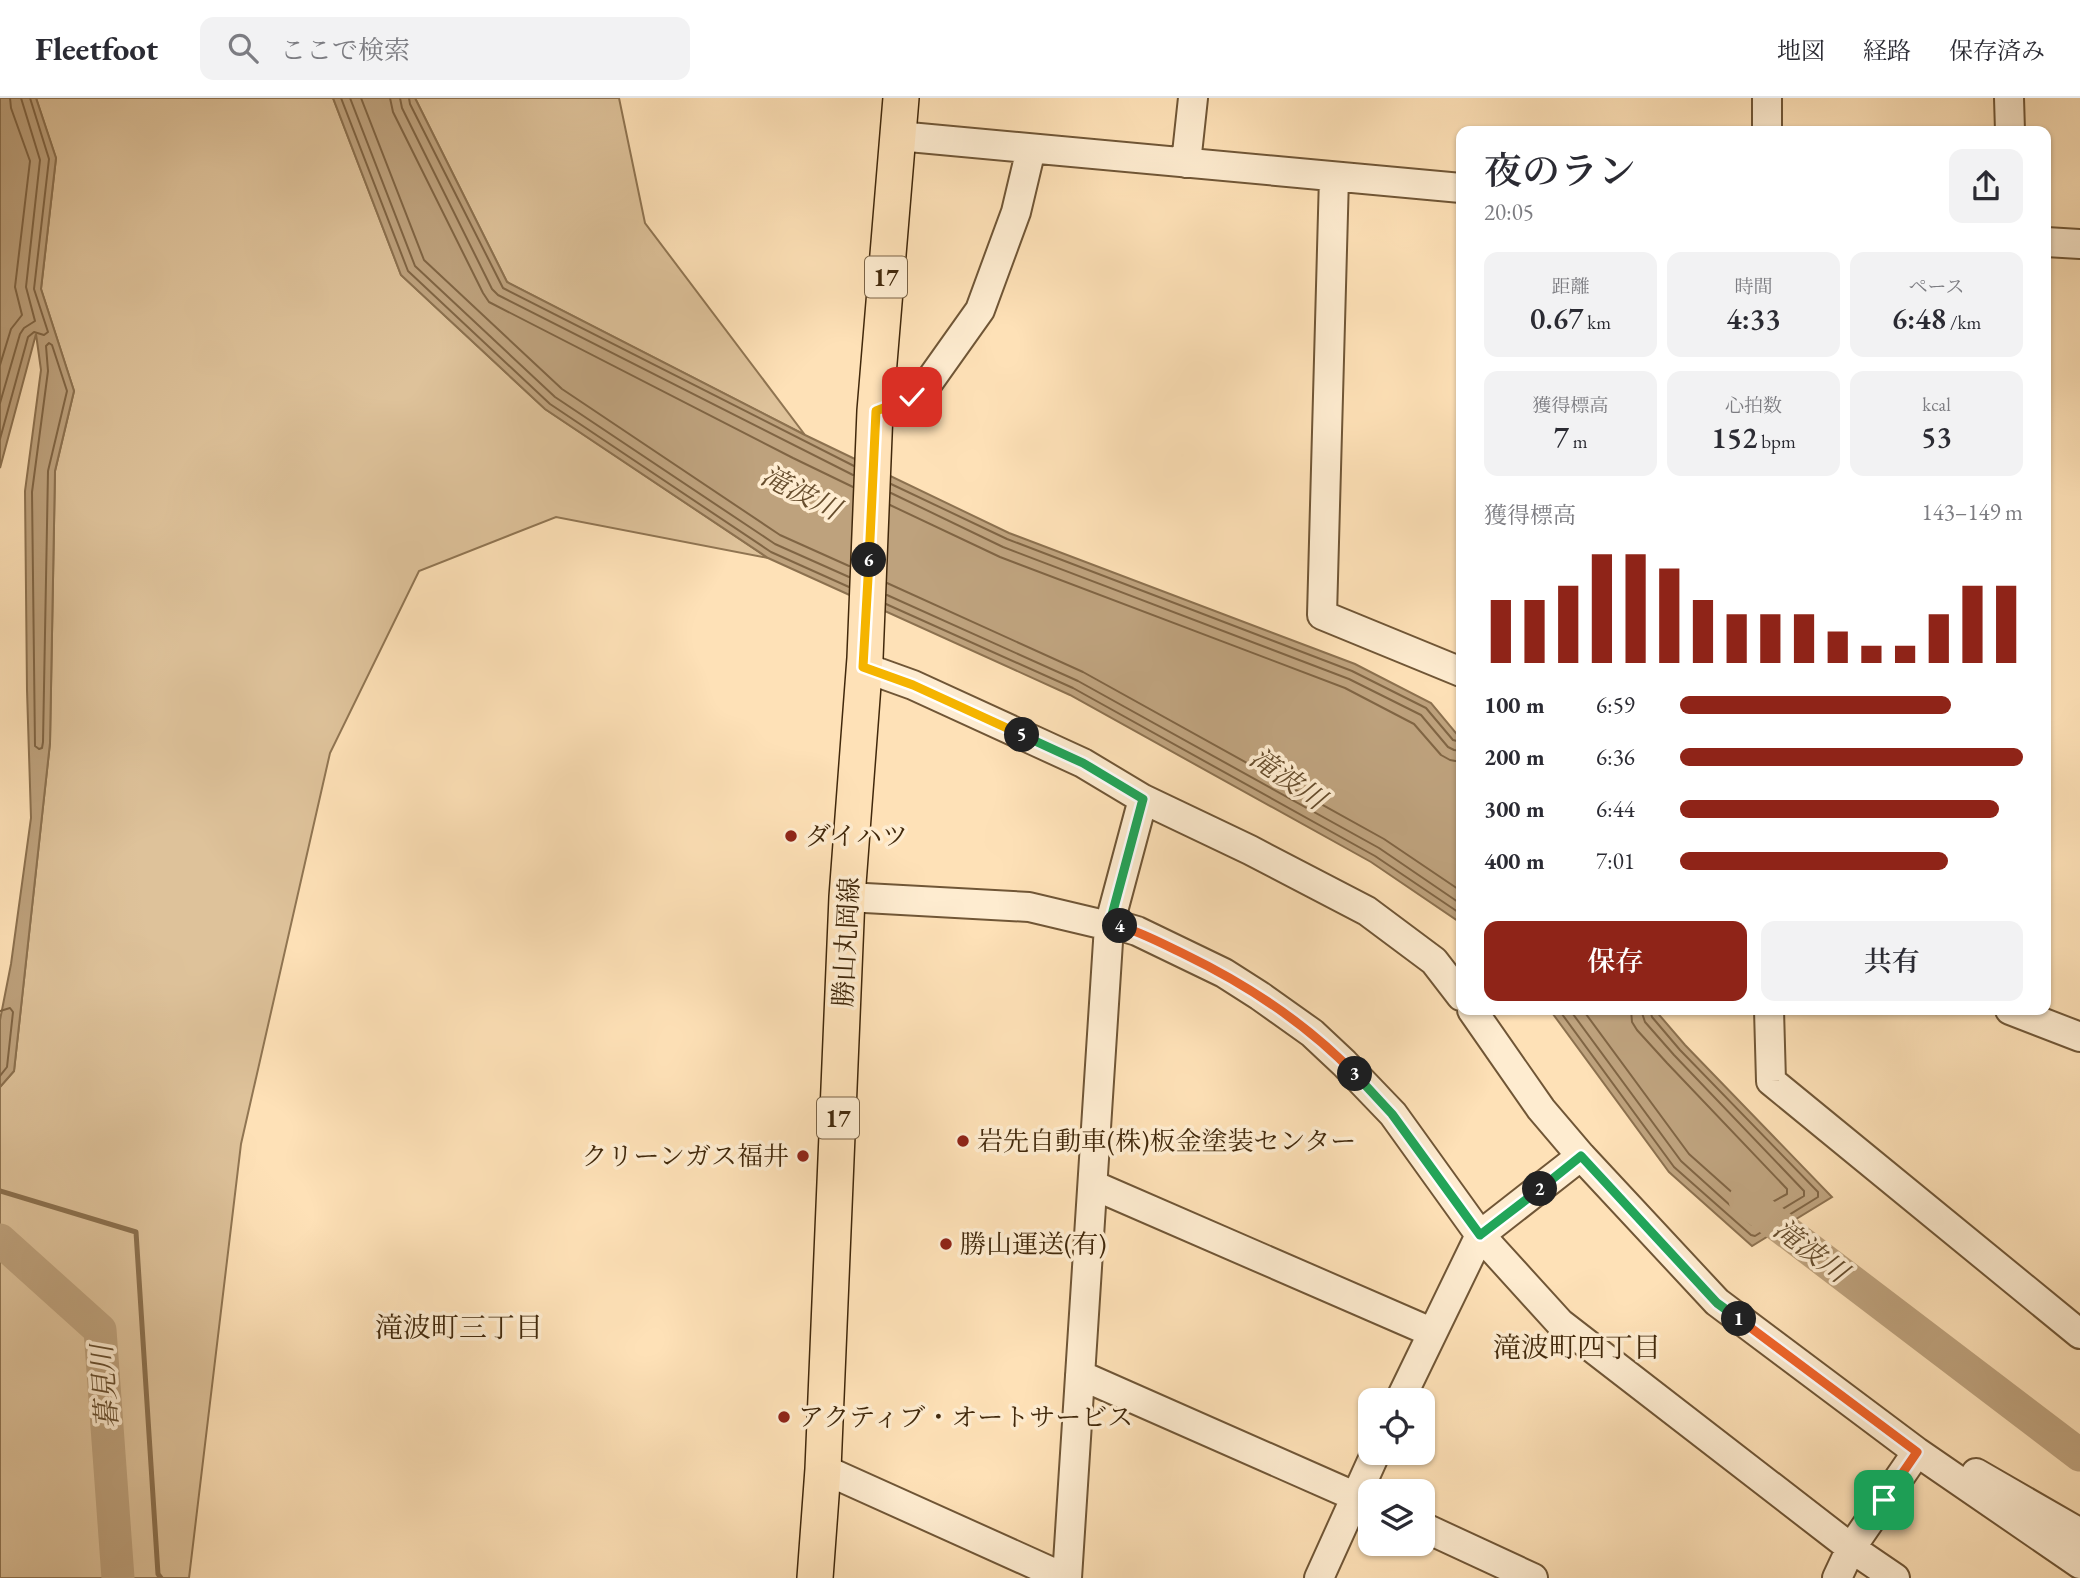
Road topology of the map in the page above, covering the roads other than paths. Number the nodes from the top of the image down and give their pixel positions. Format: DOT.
graph roads {
  1 [pos="901,98"];
  2 [pos="1193,98"];
  3 [pos="1767,98"];
  4 [pos="2009,98"];
  5 [pos="1768,126"];
  6 [pos="2010,126"];
  7 [pos="898,136"];
  8 [pos="1031,149"];
  9 [pos="1186,163"];
  10 [pos="1334,177"];
  11 [pos="1456,188"];
  12 [pos="2051,242"];
  13 [pos="2080,244"];
  14 [pos="876,411"];
  15 [pos="864,663"];
  16 [pos="1456,670"];
  17 [pos="1143,799"];
  18 [pos="847,897"];
  19 [pos="1109,926"];
  20 [pos="1456,990"];
  21 [pos="1475,1015"];
  22 [pos="1769,1015"];
  23 [pos="2023,1015"];
  24 [pos="2080,1037"];
  25 [pos="1581,1156"];
  26 [pos="1093,1185"];
  27 [pos="1480,1235"];
  28 [pos="1432,1332"];
  29 [pos="2080,1334"];
  30 [pos="1080,1375"];
  31 [pos="1406,1388"];
  32 [pos="1917,1452"];
  33 [pos="1940,1468"];
  34 [pos="823,1469"];
  35 [pos="1358,1498"];
  36 [pos="1358,1509"];
  37 [pos="1435,1533"];
  38 [pos="2080,1533"];
  39 [pos="1851,1548"];
  40 [pos="2080,1564"];
  41 [pos="815,1578"];
  42 [pos="1066,1578"];
  43 [pos="1319,1578"];
  44 [pos="1533,1578"];
  45 [pos="1837,1578"];
  46 [pos="1895,1578"];
  1 -- 7 [label="main road, 勝山丸岡線 / 17"];
  2 -- 9 [label="street"];
  3 -- 5 [label="street"];
  4 -- 6 [label="street"];
  7 -- 8 [label="street"];
  7 -- 14 [label="main road, 勝山丸岡線 / 17"];
  8 -- 9 [label="street"];
  8 -- 14 [label="street"];
  9 -- 10 [label="street"];
  10 -- 11 [label="street"];
  10 -- 16 [label="street"];
  12 -- 13 [label="street"];
  14 -- 15 [label="main road, 勝山丸岡線 / 17"];
  15 -- 17 [label="street"];
  15 -- 18 [label="main road, 勝山丸岡線 / 17"];
  17 -- 19 [label="street"];
  17 -- 20 [label="street"];
  18 -- 19 [label="street"];
  18 -- 34 [label="main road, 勝山丸岡線 / 17"];
  19 -- 26 [label="street"];
  19 -- 27 [label="street"];
  21 -- 25 [label="street"];
  22 -- 29 [label="street"];
  23 -- 24 [label="street"];
  25 -- 27 [label="street"];
  25 -- 32 [label="street"];
  26 -- 28 [label="street"];
  26 -- 30 [label="street"];
  27 -- 28 [label="street"];
  27 -- 39 [label="street"];
  28 -- 31 [label="street"];
  30 -- 35 [label="street"];
  30 -- 42 [label="street"];
  32 -- 33 [label="street"];
  32 -- 39 [label="street"];
  33 -- 38 [label="street"];
  33 -- 40 [label="street"];
  34 -- 41 [label="main road, 勝山丸岡線 / 17"];
  34 -- 42 [label="street"];
  36 -- 43 [label="street"];
  37 -- 44 [label="street"];
  39 -- 45 [label="street"];
  39 -- 46 [label="street"];
}
